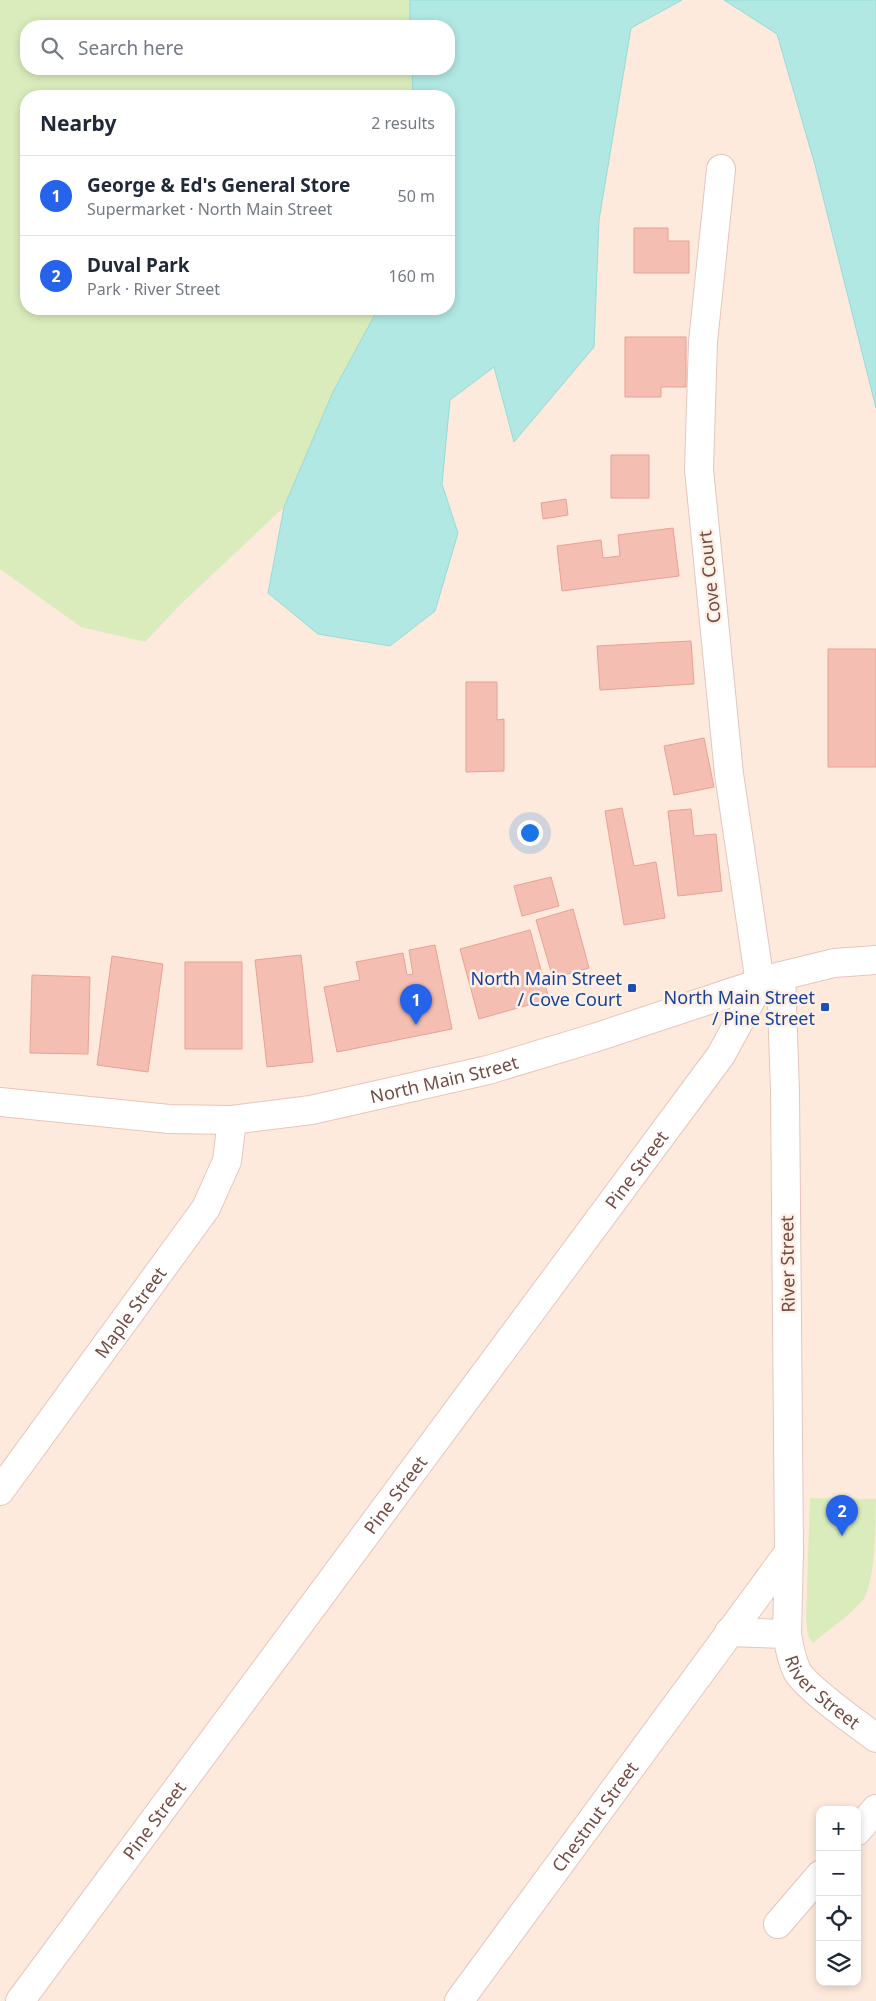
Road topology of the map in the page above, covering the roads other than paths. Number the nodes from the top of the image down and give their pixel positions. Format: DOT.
graph roads {
  1 [pos="721,169"];
  2 [pos="876,960"];
  3 [pos="770,979"];
  4 [pos="0,1102"];
  5 [pos="232,1120"];
  6 [pos="0,1491"];
  7 [pos="789,1552"];
  8 [pos="729,1632"];
  9 [pos="787,1634"];
  10 [pos="876,1738"];
  11 [pos="876,1809"];
  12 [pos="861,1826"];
  13 [pos="816,1880"];
  14 [pos="778,1924"];
  15 [pos="20,2001"];
  16 [pos="459,2001"];
  1 -- 3 [label="street, Cove Court"];
  2 -- 3 [label="street, North Main Street"];
  3 -- 5 [label="street, North Main Street"];
  3 -- 7 [label="street, River Street"];
  3 -- 15 [label="street, Pine Street"];
  4 -- 5 [label="street, North Main Street"];
  5 -- 6 [label="street, Maple Street"];
  7 -- 8 [label="street"];
  7 -- 9 [label="street, River Street"];
  8 -- 9 [label="street, River Street"];
  8 -- 16 [label="street, Chestnut Street"];
  9 -- 10 [label="street, River Street"];
  11 -- 12 [label="street"];
  13 -- 14 [label="street"];
}
